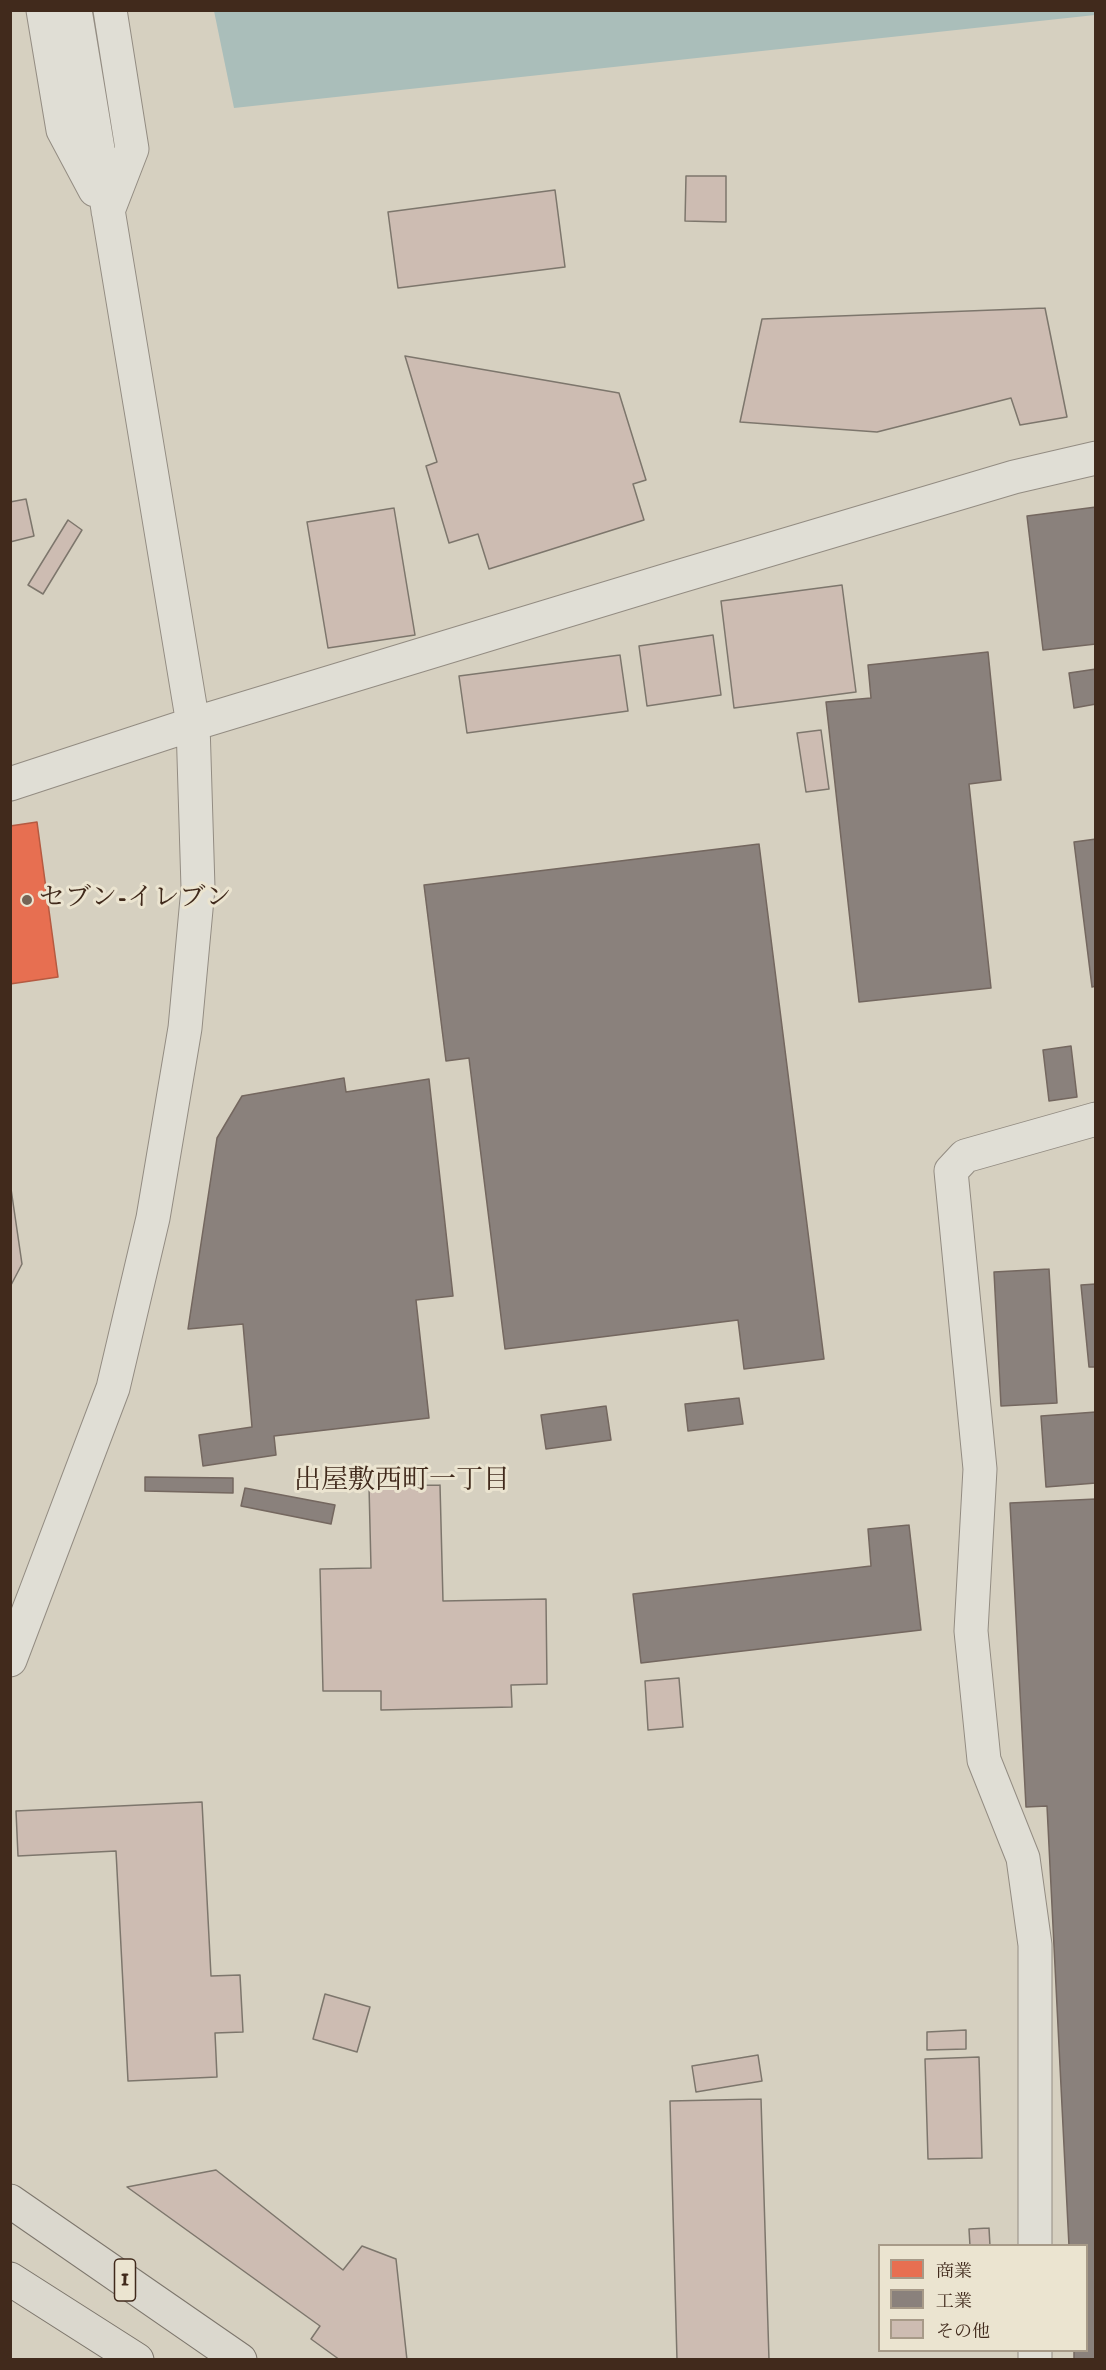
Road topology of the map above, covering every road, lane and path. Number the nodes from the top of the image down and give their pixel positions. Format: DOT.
graph roads {
  1 [pos="44,10"];
  2 [pos="75,10"];
  3 [pos="110,10"];
  4 [pos="108,213"];
  5 [pos="1095,458"];
  6 [pos="193,724"];
  7 [pos="10,784"];
  8 [pos="1095,1119"];
  9 [pos="10,1660"];
  10 [pos="10,2200"];
  11 [pos="1035,2244"];
  12 [pos="10,2279"];
  13 [pos="137,2360"];
  14 [pos="240,2360"];
  1 -- 4 [label="street"];
  2 -- 4 [label="street"];
  3 -- 4 [label="street"];
  4 -- 6 [label="street"];
  5 -- 6 [label="street"];
  6 -- 7 [label="street"];
  6 -- 9 [label="street"];
  8 -- 11 [label="street"];
  10 -- 14 [label="highway, 1"];
  12 -- 13 [label="highway, 1"];
}
